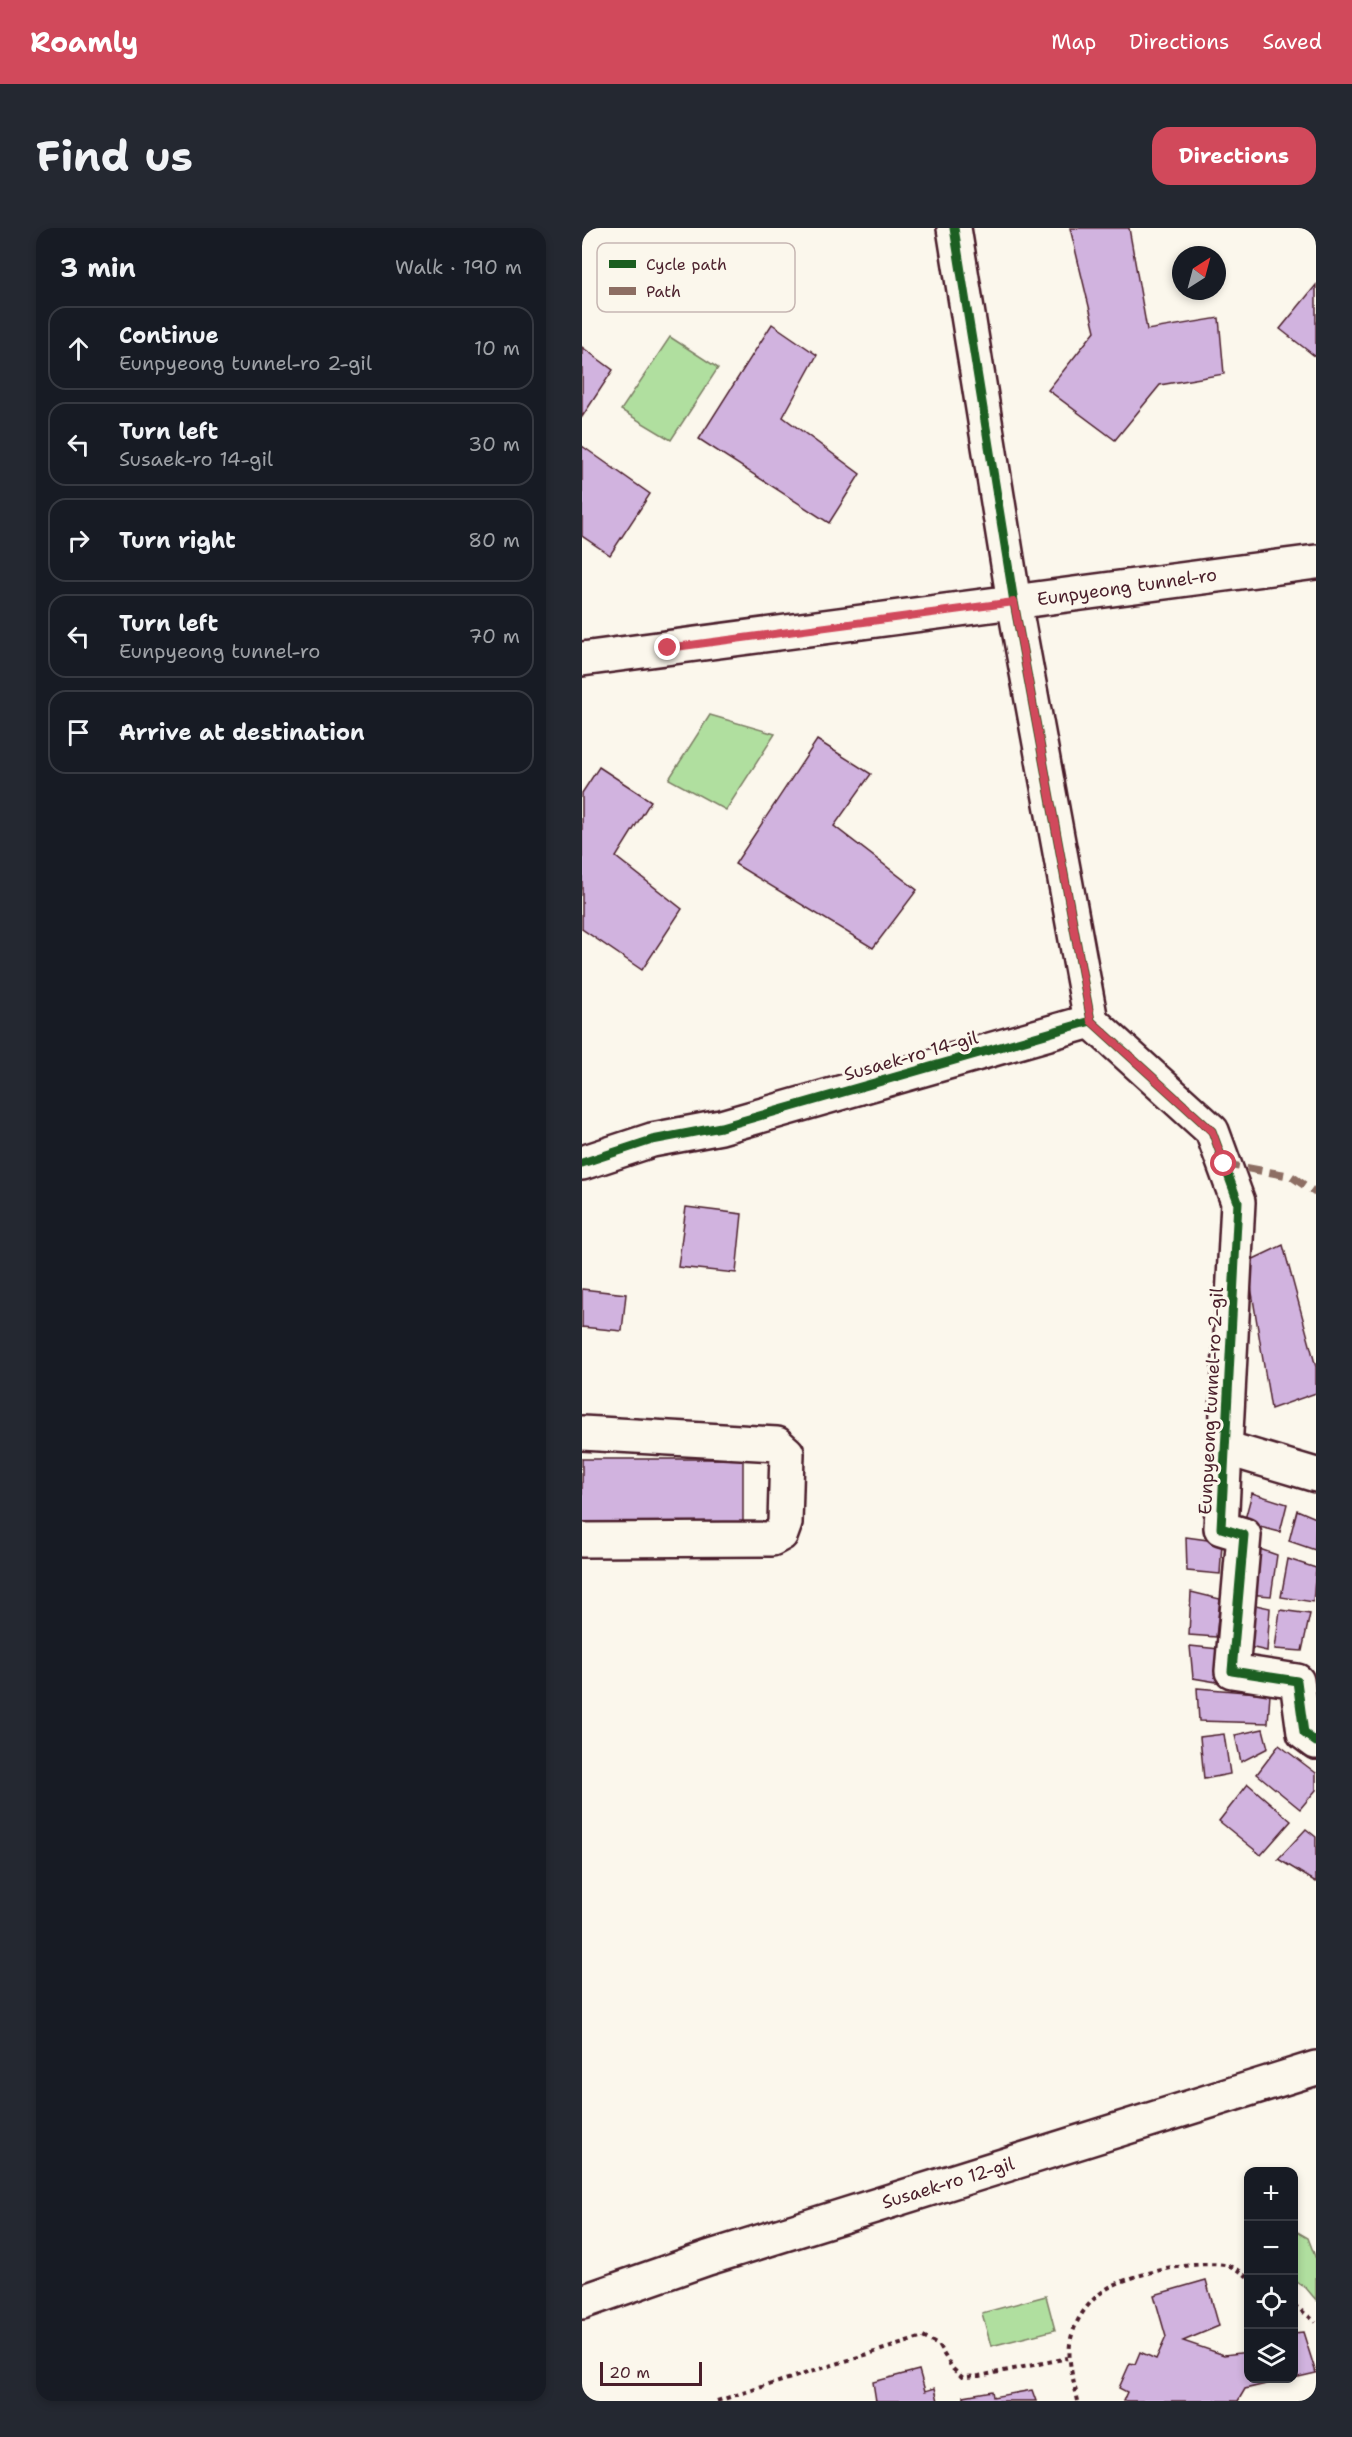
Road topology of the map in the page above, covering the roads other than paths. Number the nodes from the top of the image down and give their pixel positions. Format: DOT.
graph roads {
  1 [pos="954,228"];
  2 [pos="1316,562"];
  3 [pos="1014,602"];
  4 [pos="582,659"];
  5 [pos="1091,1021"];
  6 [pos="582,1163"];
  7 [pos="582,1433"];
  8 [pos="1225,1448"];
  9 [pos="1316,1475"];
  10 [pos="582,1540"];
  11 [pos="1316,1742"];
  12 [pos="1316,2068"];
  13 [pos="582,2302"];
  1 -- 3 [label="street"];
  2 -- 3 [label="street, Eunpyeong tunnel-ro"];
  3 -- 4 [label="street, Eunpyeong tunnel-ro"];
  3 -- 5 [label="street"];
  5 -- 6 [label="street, Susaek-ro 14-gil"];
  5 -- 8 [label="street, Eunpyeong tunnel-ro 2-gil"];
  7 -- 10 [label="street"];
  8 -- 9 [label="street, Eunpyeong tunnel-ro 2-gil"];
  8 -- 11 [label="street, Eunpyeong tunnel-ro 2-gil"];
  12 -- 13 [label="street, Susaek-ro 12-gil"];
}
